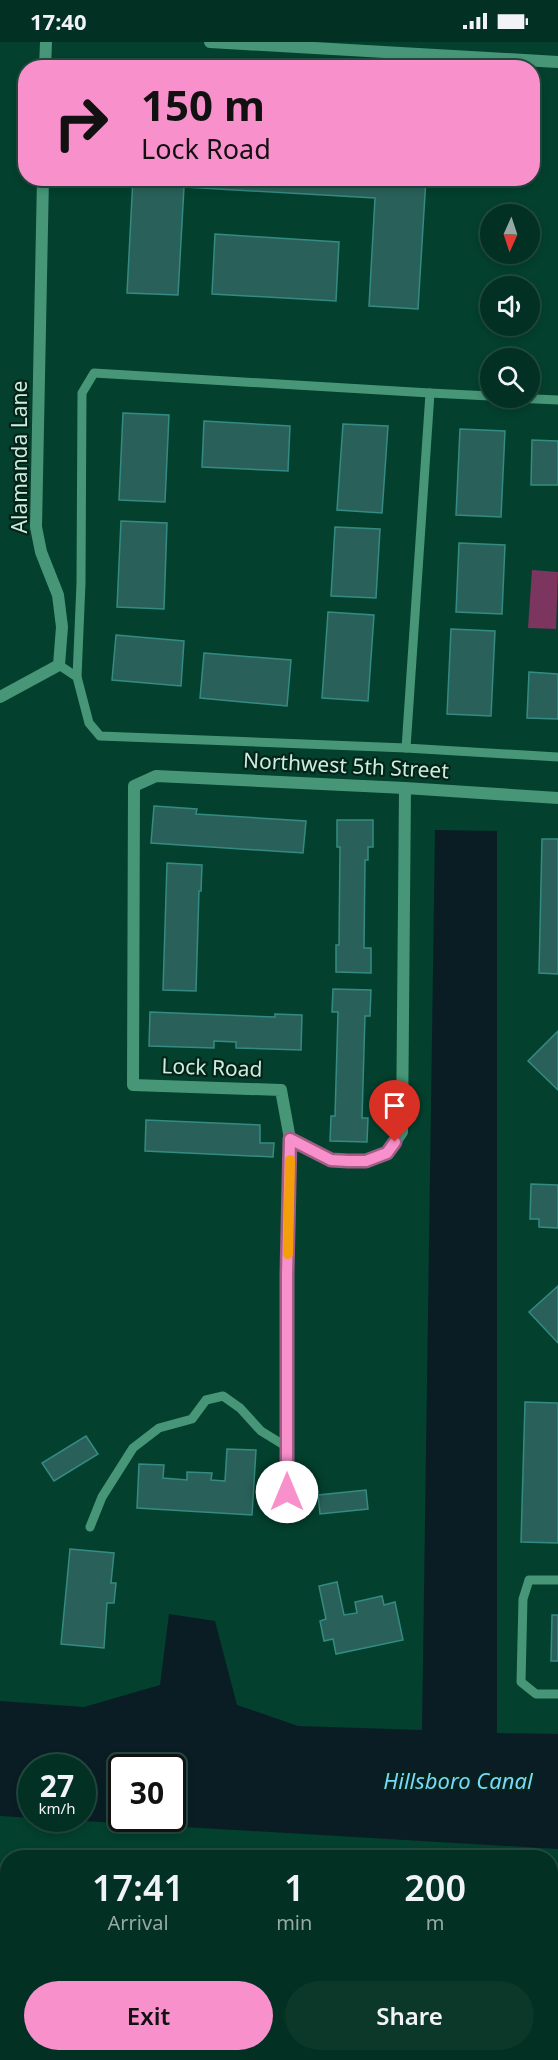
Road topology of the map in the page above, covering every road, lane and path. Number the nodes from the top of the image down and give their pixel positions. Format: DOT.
graph roads {
  1 [pos="46,42"];
  2 [pos="210,42"];
  3 [pos="45,60"];
  4 [pos="523,60"];
  5 [pos="540,61"];
  6 [pos="558,62"];
  7 [pos="43,186"];
  8 [pos="430,393"];
  9 [pos="480,396"];
  10 [pos="540,399"];
  11 [pos="558,400"];
  12 [pos="59,664"];
  13 [pos="77,677"];
  14 [pos="0,697"];
  15 [pos="406,748"];
  16 [pos="558,757"];
  17 [pos="134,786"];
  18 [pos="405,788"];
  19 [pos="558,798"];
  20 [pos="290,1139"];
  21 [pos="287,1447"];
  22 [pos="287,1492"];
  23 [pos="90,1527"];
  24 [pos="558,1580"];
  25 [pos="558,1694"];
  1 -- 3 [label="street"];
  2 -- 4 [label="street"];
  5 -- 6 [label="street"];
  7 -- 12 [label="street, Alamanda Lane"];
  8 -- 9 [label="lane"];
  8 -- 13 [label="lane"];
  8 -- 15 [label="lane"];
  10 -- 11 [label="lane"];
  12 -- 13 [label="lane"];
  12 -- 14 [label="street"];
  13 -- 15 [label="lane"];
  15 -- 16 [label="lane"];
  17 -- 18 [label="street, Northwest 5th Street"];
  17 -- 20 [label="street, Lock Road"];
  18 -- 19 [label="street, Northwest 5th Street"];
  18 -- 20 [label="street"];
  20 -- 21 [label="street"];
  21 -- 22 [label="street"];
  21 -- 23 [label="lane"];
  24 -- 25 [label="lane"];
}
